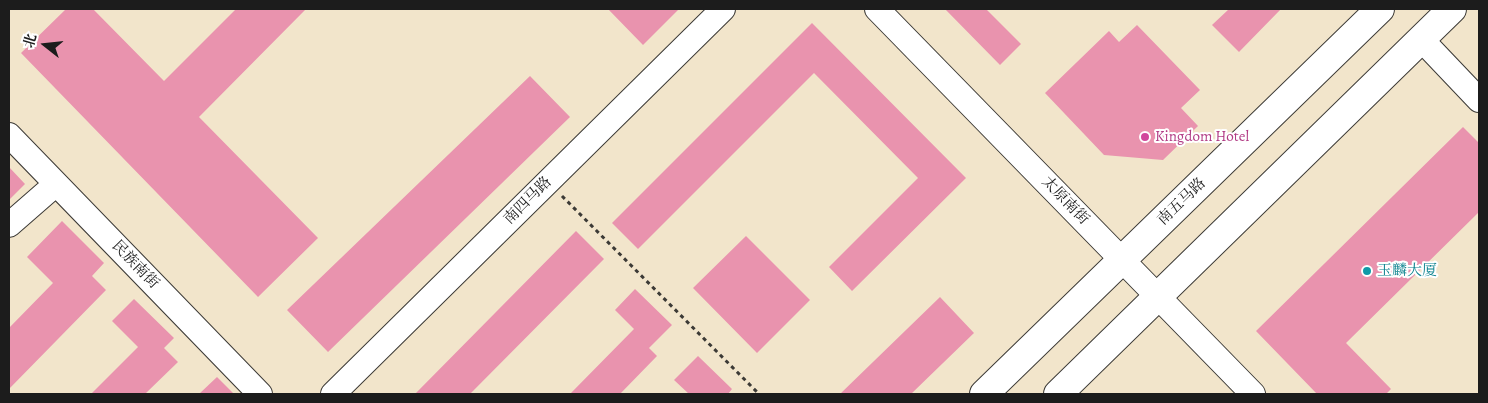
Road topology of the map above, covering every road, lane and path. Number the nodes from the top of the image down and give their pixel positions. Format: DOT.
graph roads {
  1 [pos="723,9"];
  2 [pos="877,9"];
  3 [pos="1452,9"];
  4 [pos="1376,10"];
  5 [pos="1421,39"];
  6 [pos="1479,100"];
  7 [pos="9,135"];
  8 [pos="548,182"];
  9 [pos="56,184"];
  10 [pos="9,225"];
  11 [pos="1122,260"];
  12 [pos="1158,296"];
  13 [pos="260,394"];
  14 [pos="333,394"];
  15 [pos="759,394"];
  16 [pos="984,394"];
  17 [pos="1058,394"];
  18 [pos="1253,394"];
  1 -- 8 [label="street, 南四马路"];
  2 -- 11 [label="street, 太原南街"];
  3 -- 5 [label="main road"];
  4 -- 11 [label="main road, 南五马路"];
  5 -- 6 [label="street"];
  5 -- 12 [label="main road"];
  7 -- 9 [label="street, 民族南街"];
  8 -- 14 [label="street, 南四马路"];
  8 -- 15 [label="path"];
  9 -- 10 [label="street"];
  9 -- 13 [label="street, 民族南街"];
  11 -- 12 [label="street, 太原南街"];
  11 -- 16 [label="main road, 南五马路"];
  12 -- 17 [label="main road"];
  12 -- 18 [label="street, 太原南街"];
}
